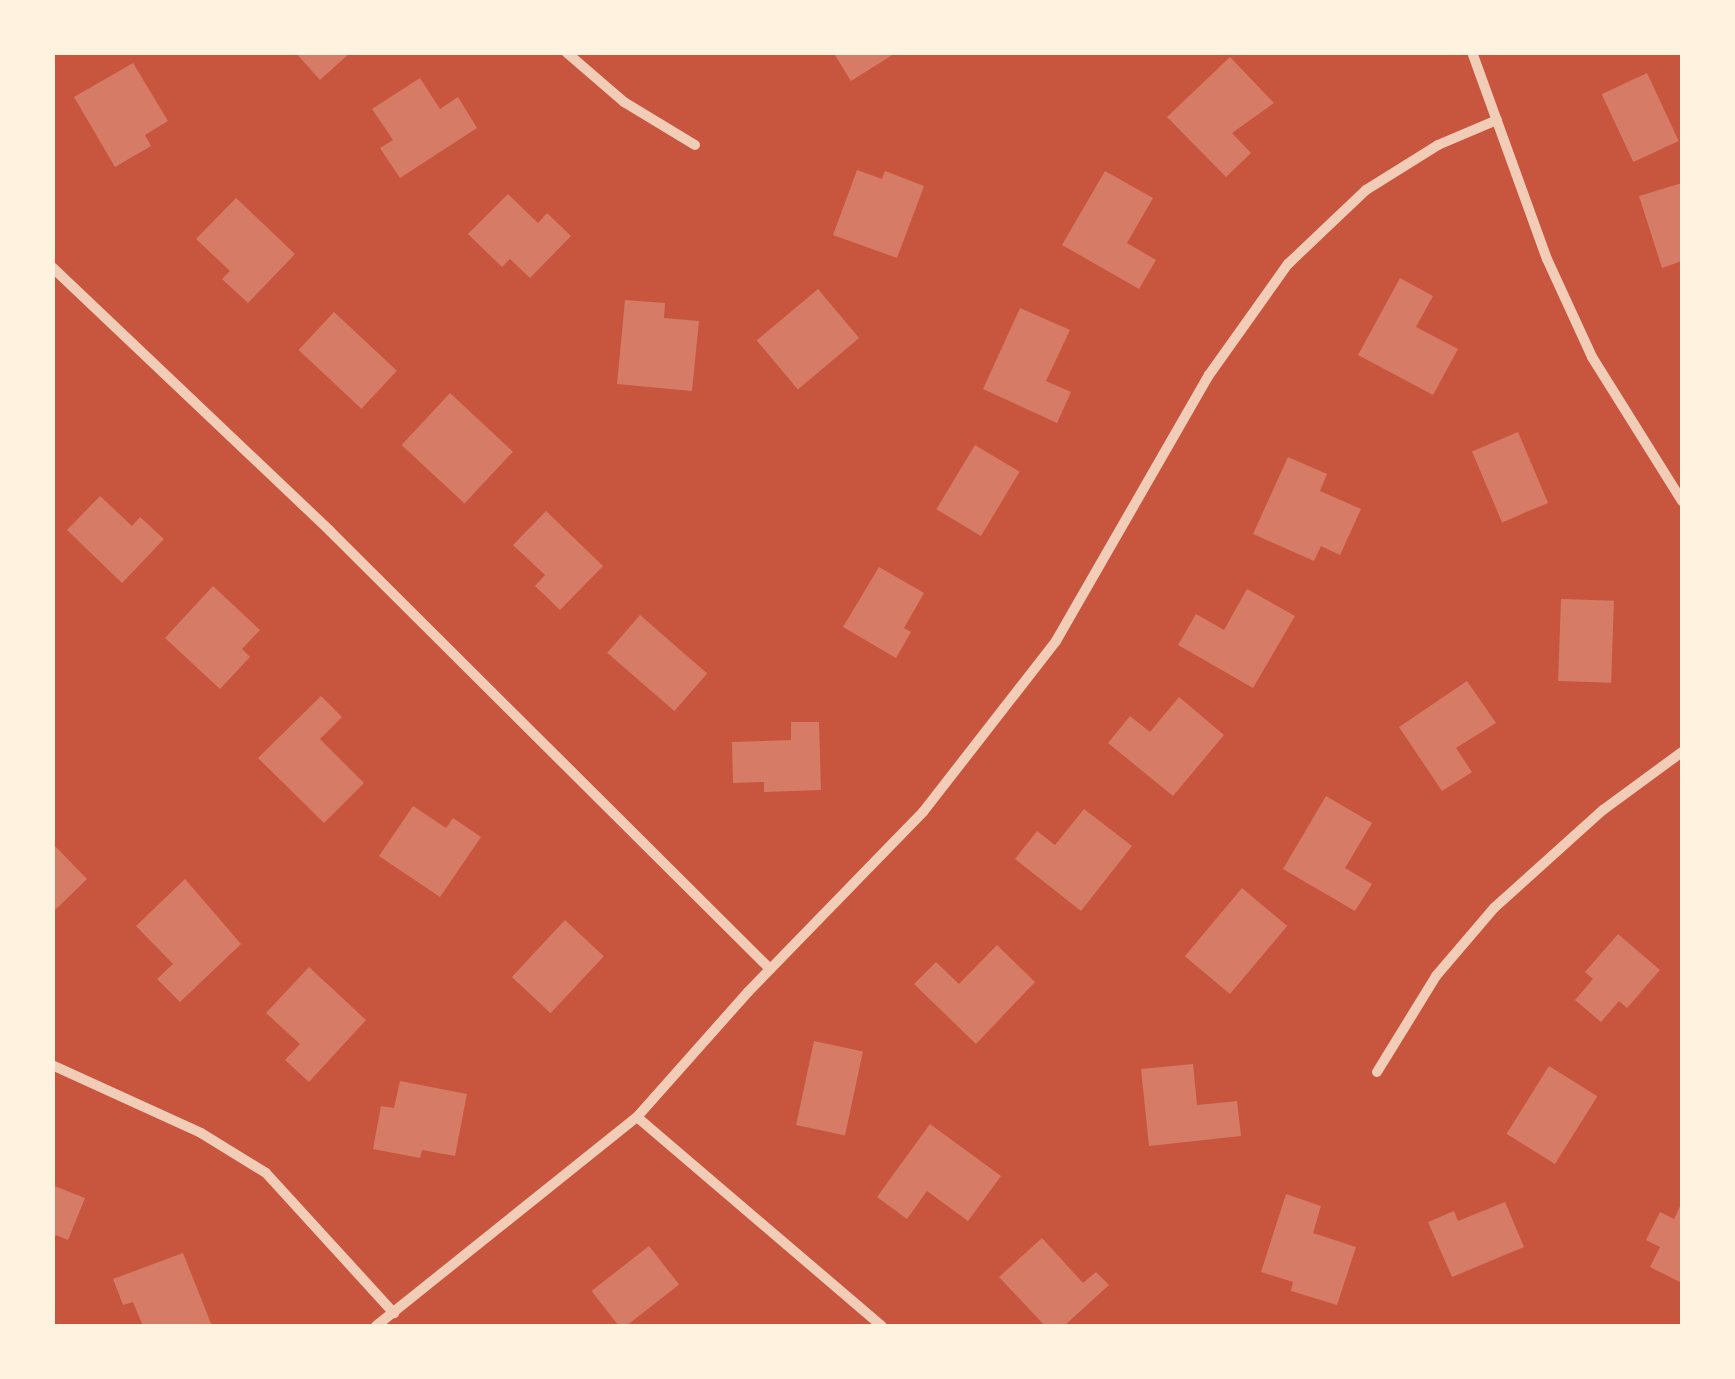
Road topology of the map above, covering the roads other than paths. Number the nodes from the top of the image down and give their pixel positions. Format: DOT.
graph roads {
  1 [pos="566,52"];
  2 [pos="1472,52"];
  3 [pos="1497,120"];
  4 [pos="696,144"];
  5 [pos="52,267"];
  6 [pos="1682,501"];
  7 [pos="1682,752"];
  8 [pos="770,969"];
  9 [pos="52,1064"];
  10 [pos="1377,1072"];
  11 [pos="637,1117"];
  12 [pos="394,1313"];
  13 [pos="376,1326"];
  14 [pos="882,1326"];
  1 -- 4 [label="street"];
  2 -- 3 [label="street"];
  3 -- 6 [label="street"];
  3 -- 8 [label="street"];
  5 -- 8 [label="street"];
  7 -- 10 [label="street"];
  8 -- 11 [label="street"];
  9 -- 12 [label="street"];
  11 -- 12 [label="street"];
  11 -- 14 [label="street"];
  12 -- 13 [label="street"];
}
